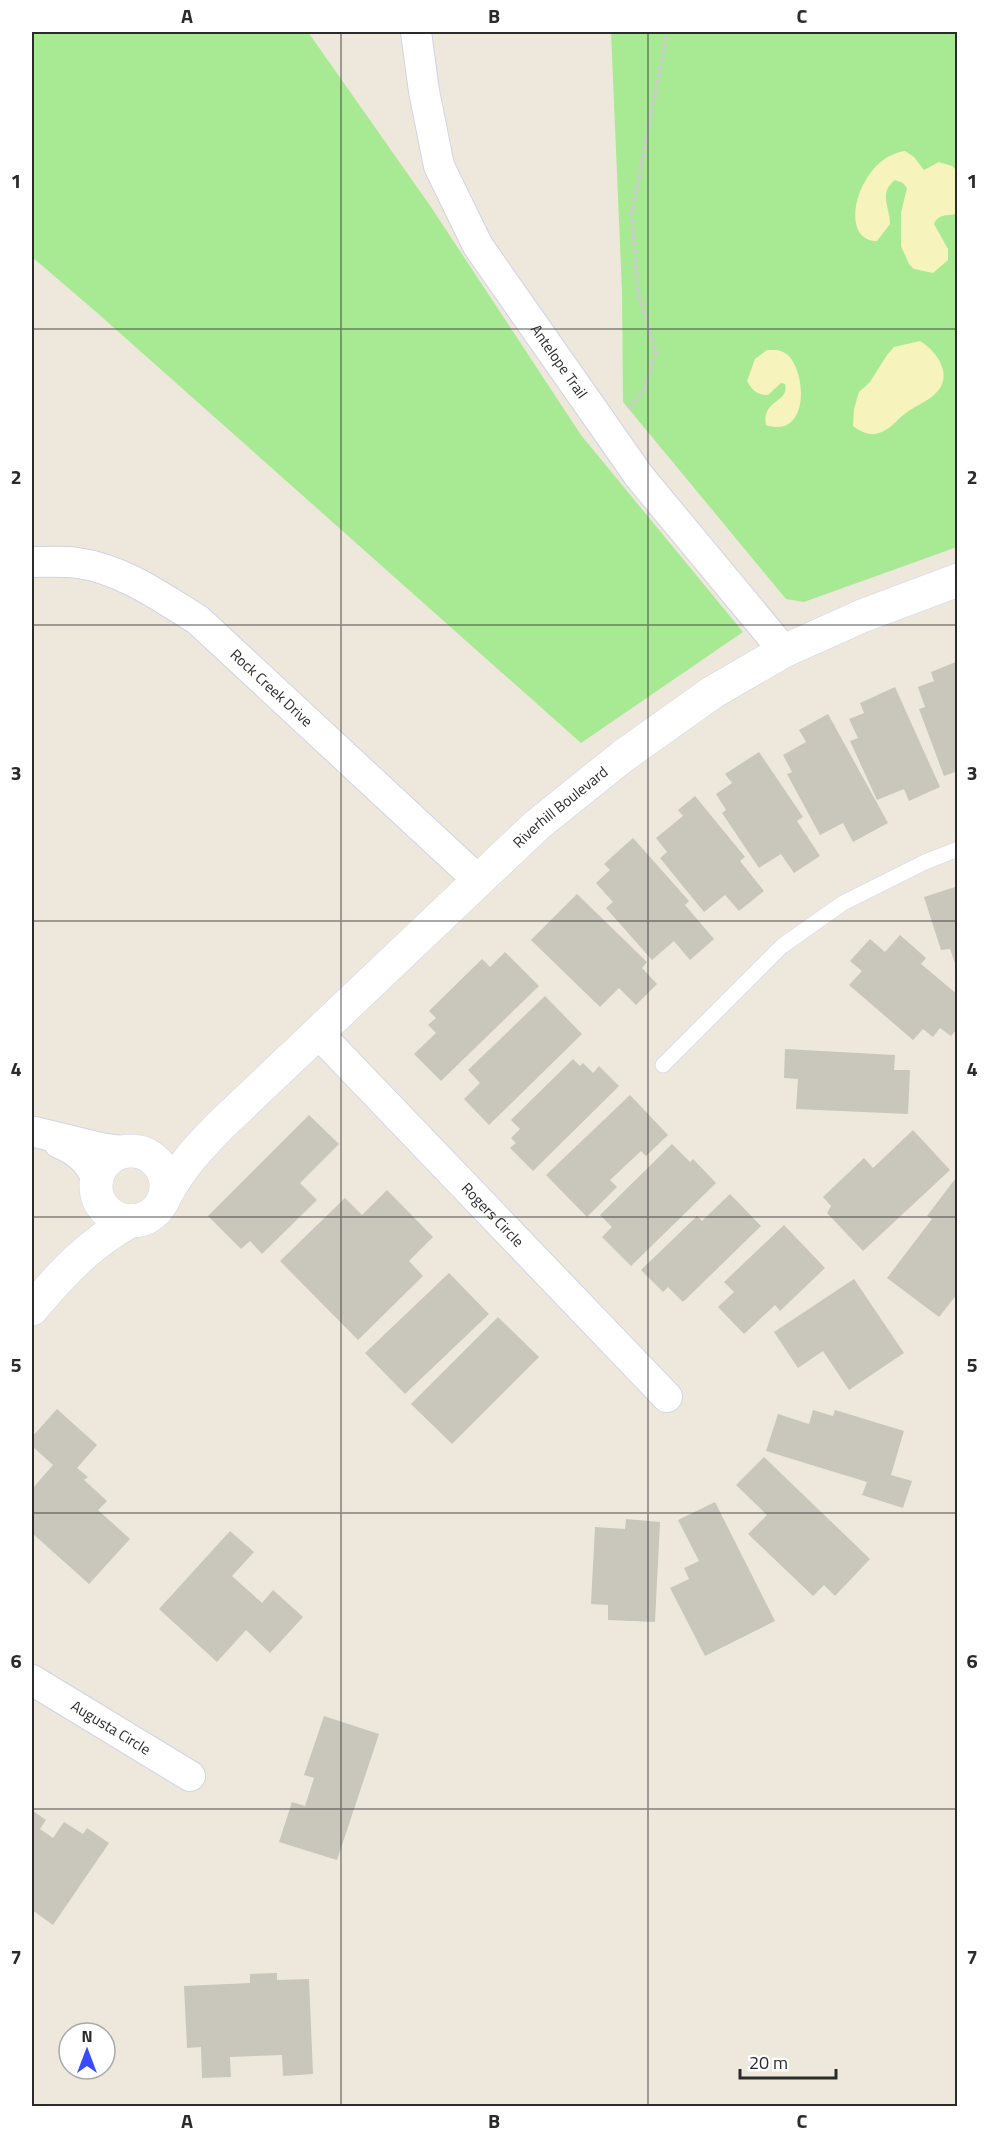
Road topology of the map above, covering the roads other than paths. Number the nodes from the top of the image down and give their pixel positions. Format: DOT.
graph roads {
  1 [pos="416,32"];
  2 [pos="32,562"];
  3 [pos="957,580"];
  4 [pos="784,651"];
  5 [pos="957,849"];
  6 [pos="478,880"];
  7 [pos="318,1033"];
  8 [pos="663,1065"];
  9 [pos="224,1122"];
  10 [pos="33,1131"];
  11 [pos="136,1153"];
  12 [pos="97,1188"];
  13 [pos="164,1198"];
  14 [pos="132,1220"];
  15 [pos="55,1282"];
  16 [pos="32,1309"];
  17 [pos="667,1397"];
  18 [pos="32,1680"];
  19 [pos="189,1776"];
  1 -- 4 [label="street, Antelope Trail"];
  2 -- 6 [label="street, Rock Creek Drive"];
  3 -- 4 [label="street, Riverhill Boulevard"];
  4 -- 6 [label="street, Riverhill Boulevard"];
  5 -- 8 [label="lane"];
  6 -- 7 [label="street, Riverhill Boulevard"];
  7 -- 9 [label="street, Riverhill Boulevard"];
  7 -- 17 [label="street, Rogers Circle"];
  9 -- 11 [label="street, Riverhill Boulevard"];
  9 -- 13 [label="street, Riverhill Boulevard"];
  10 -- 11 [label="street"];
  10 -- 12 [label="street"];
  11 -- 12 [label="street, Riverhill Boulevard"];
  11 -- 13 [label="street"];
  12 -- 14 [label="street"];
  12 -- 15 [label="street, Riverhill Boulevard"];
  13 -- 14 [label="street, Riverhill Boulevard"];
  14 -- 15 [label="street, Riverhill Boulevard"];
  15 -- 16 [label="street, Riverhill Boulevard"];
  18 -- 19 [label="street, Augusta Circle"];
}
